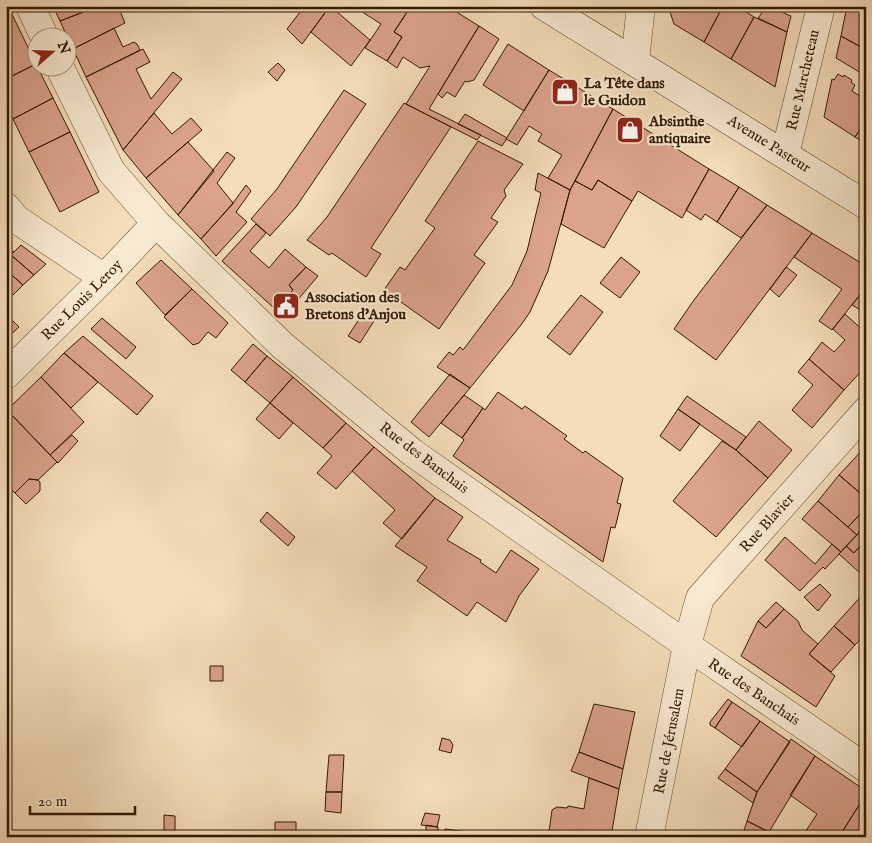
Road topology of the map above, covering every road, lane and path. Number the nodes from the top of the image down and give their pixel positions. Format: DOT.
graph roads {
  1 [pos="30,6"];
  2 [pos="544,6"];
  3 [pos="641,6"];
  4 [pos="821,6"];
  5 [pos="40,28"];
  6 [pos="635,62"];
  7 [pos="65,78"];
  8 [pos="785,154"];
  9 [pos="866,205"];
  10 [pos="6,207"];
  11 [pos="156,224"];
  12 [pos="104,278"];
  13 [pos="6,375"];
  14 [pos="866,411"];
  15 [pos="686,645"];
  16 [pos="866,768"];
  17 [pos="649,837"];
  1 -- 5 [label="street"];
  2 -- 6 [label="street, Avenue Pasteur"];
  3 -- 6 [label="street"];
  4 -- 8 [label="street, Rue Marcheteau"];
  6 -- 8 [label="street, Avenue Pasteur"];
  7 -- 11 [label="street, Rue des Banchais"];
  8 -- 9 [label="street, Avenue Pasteur"];
  10 -- 12 [label="street"];
  11 -- 12 [label="street, Rue Louis Leroy"];
  11 -- 15 [label="street, Rue des Banchais"];
  12 -- 13 [label="street, Rue Louis Leroy"];
  14 -- 15 [label="street, Rue Blavier"];
  15 -- 16 [label="street, Rue des Banchais"];
  15 -- 17 [label="street, Rue de Jérusalem"];
}
